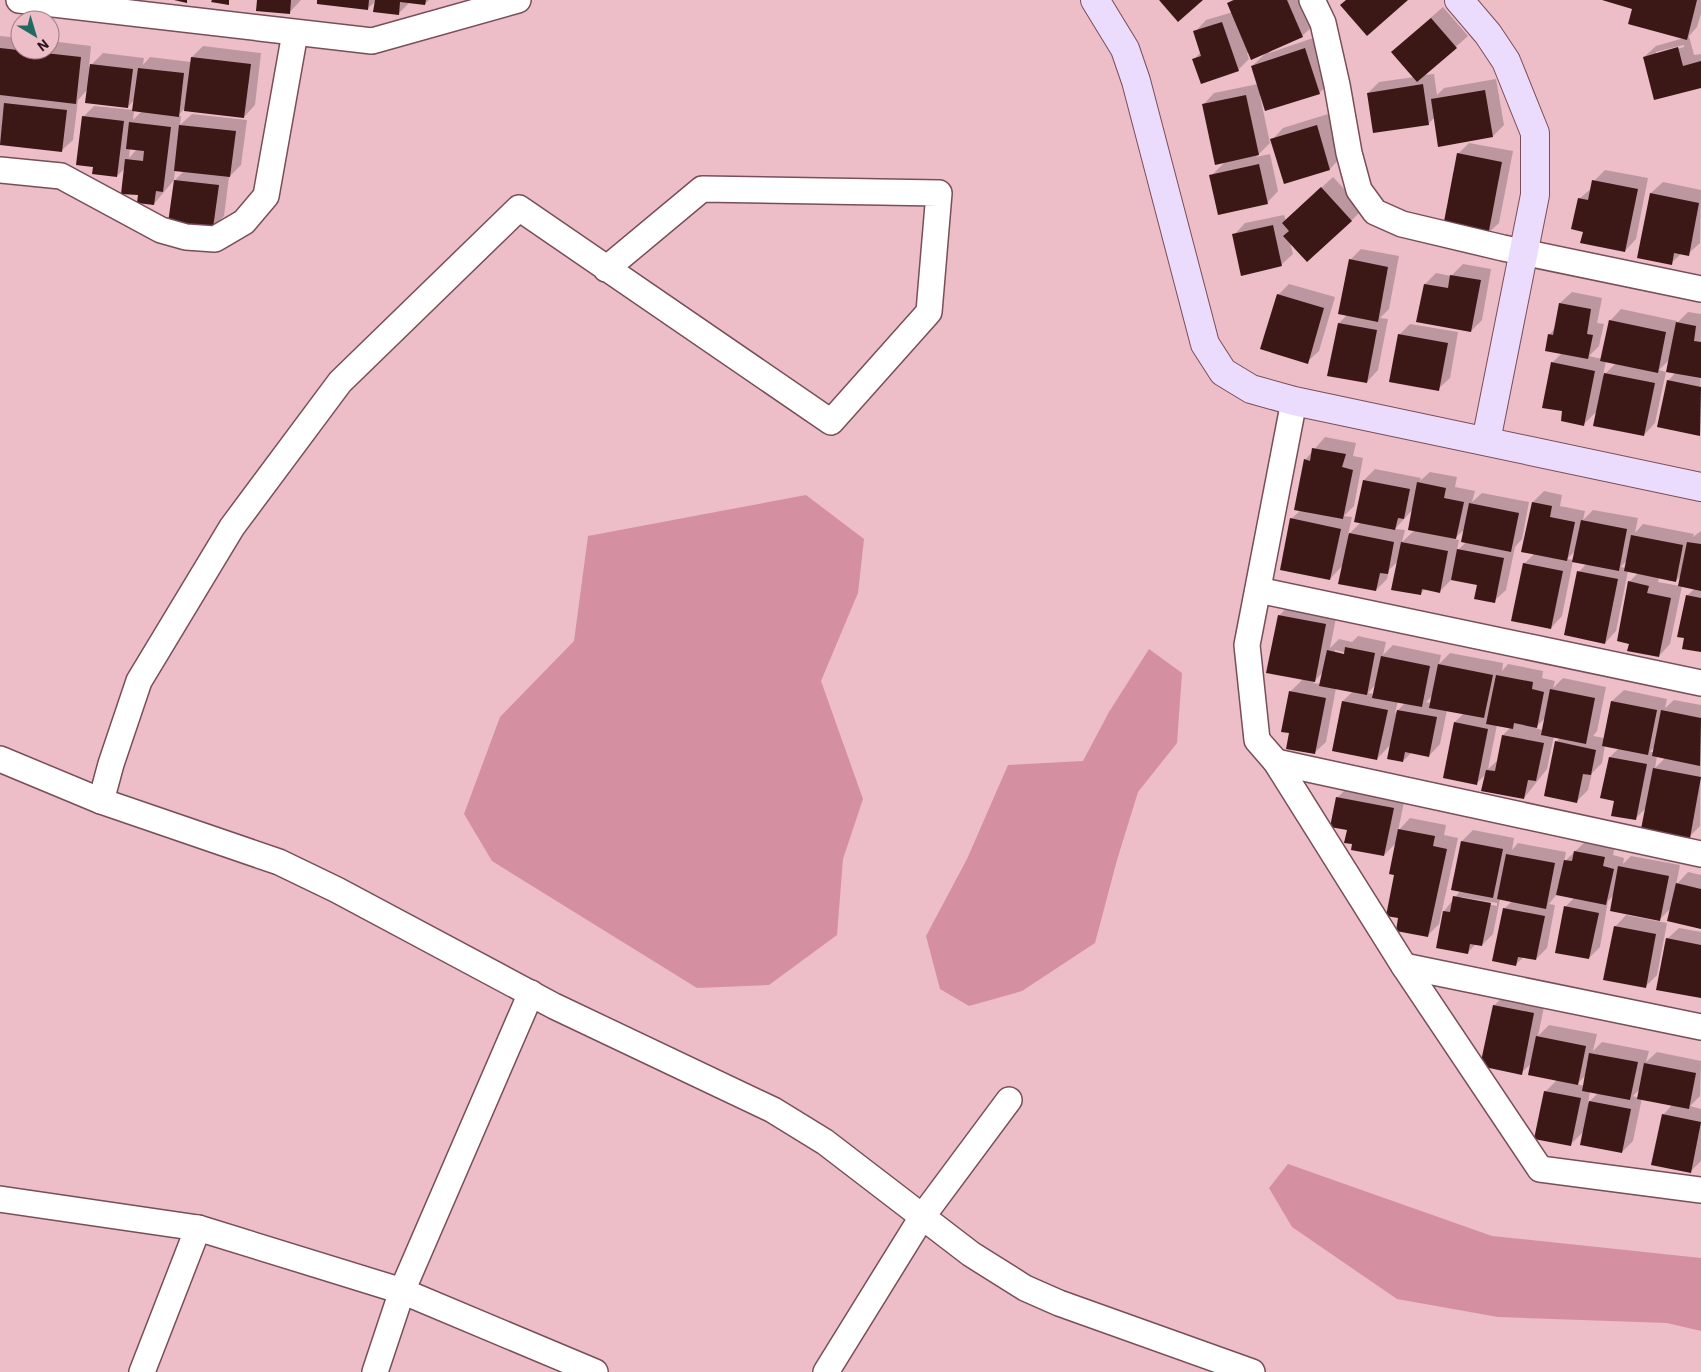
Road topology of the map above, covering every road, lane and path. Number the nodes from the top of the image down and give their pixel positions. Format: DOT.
graph roads {
  1 [pos="19,0"];
  2 [pos="518,0"];
  3 [pos="1095,0"];
  4 [pos="1312,0"];
  5 [pos="1459,0"];
  6 [pos="295,33"];
  7 [pos="0,170"];
  8 [pos="1523,253"];
  9 [pos="606,268"];
  10 [pos="1701,289"];
  11 [pos="1294,401"];
  12 [pos="1486,441"];
  13 [pos="1701,487"];
  14 [pos="1258,590"];
  15 [pos="1701,683"];
  16 [pos="0,759"];
  17 [pos="1276,762"];
  18 [pos="101,802"];
  19 [pos="1701,854"];
  20 [pos="1404,966"];
  21 [pos="531,993"];
  22 [pos="1701,1027"];
  23 [pos="1009,1100"];
  24 [pos="1701,1190"];
  25 [pos="0,1199"];
  26 [pos="922,1217"];
  27 [pos="198,1228"];
  28 [pos="402,1291"];
  29 [pos="142,1372"];
  30 [pos="375,1372"];
  31 [pos="595,1372"];
  32 [pos="826,1372"];
  33 [pos="1252,1372"];
  1 -- 6 [label="street"];
  2 -- 6 [label="street"];
  3 -- 11 [label="street"];
  4 -- 8 [label="street"];
  5 -- 8 [label="street"];
  6 -- 7 [label="street"];
  8 -- 10 [label="street"];
  8 -- 12 [label="street"];
  9 -- 9 [label="street"];
  9 -- 18 [label="street"];
  11 -- 12 [label="street"];
  11 -- 14 [label="street"];
  12 -- 13 [label="street"];
  14 -- 15 [label="street"];
  14 -- 17 [label="street"];
  16 -- 18 [label="street"];
  17 -- 19 [label="street"];
  17 -- 20 [label="street"];
  18 -- 21 [label="street"];
  20 -- 22 [label="street"];
  20 -- 24 [label="street"];
  21 -- 26 [label="street"];
  21 -- 28 [label="street"];
  23 -- 26 [label="street"];
  25 -- 27 [label="street"];
  26 -- 32 [label="street"];
  26 -- 33 [label="street"];
  27 -- 28 [label="street"];
  27 -- 29 [label="street"];
  28 -- 30 [label="street"];
  28 -- 31 [label="street"];
}
